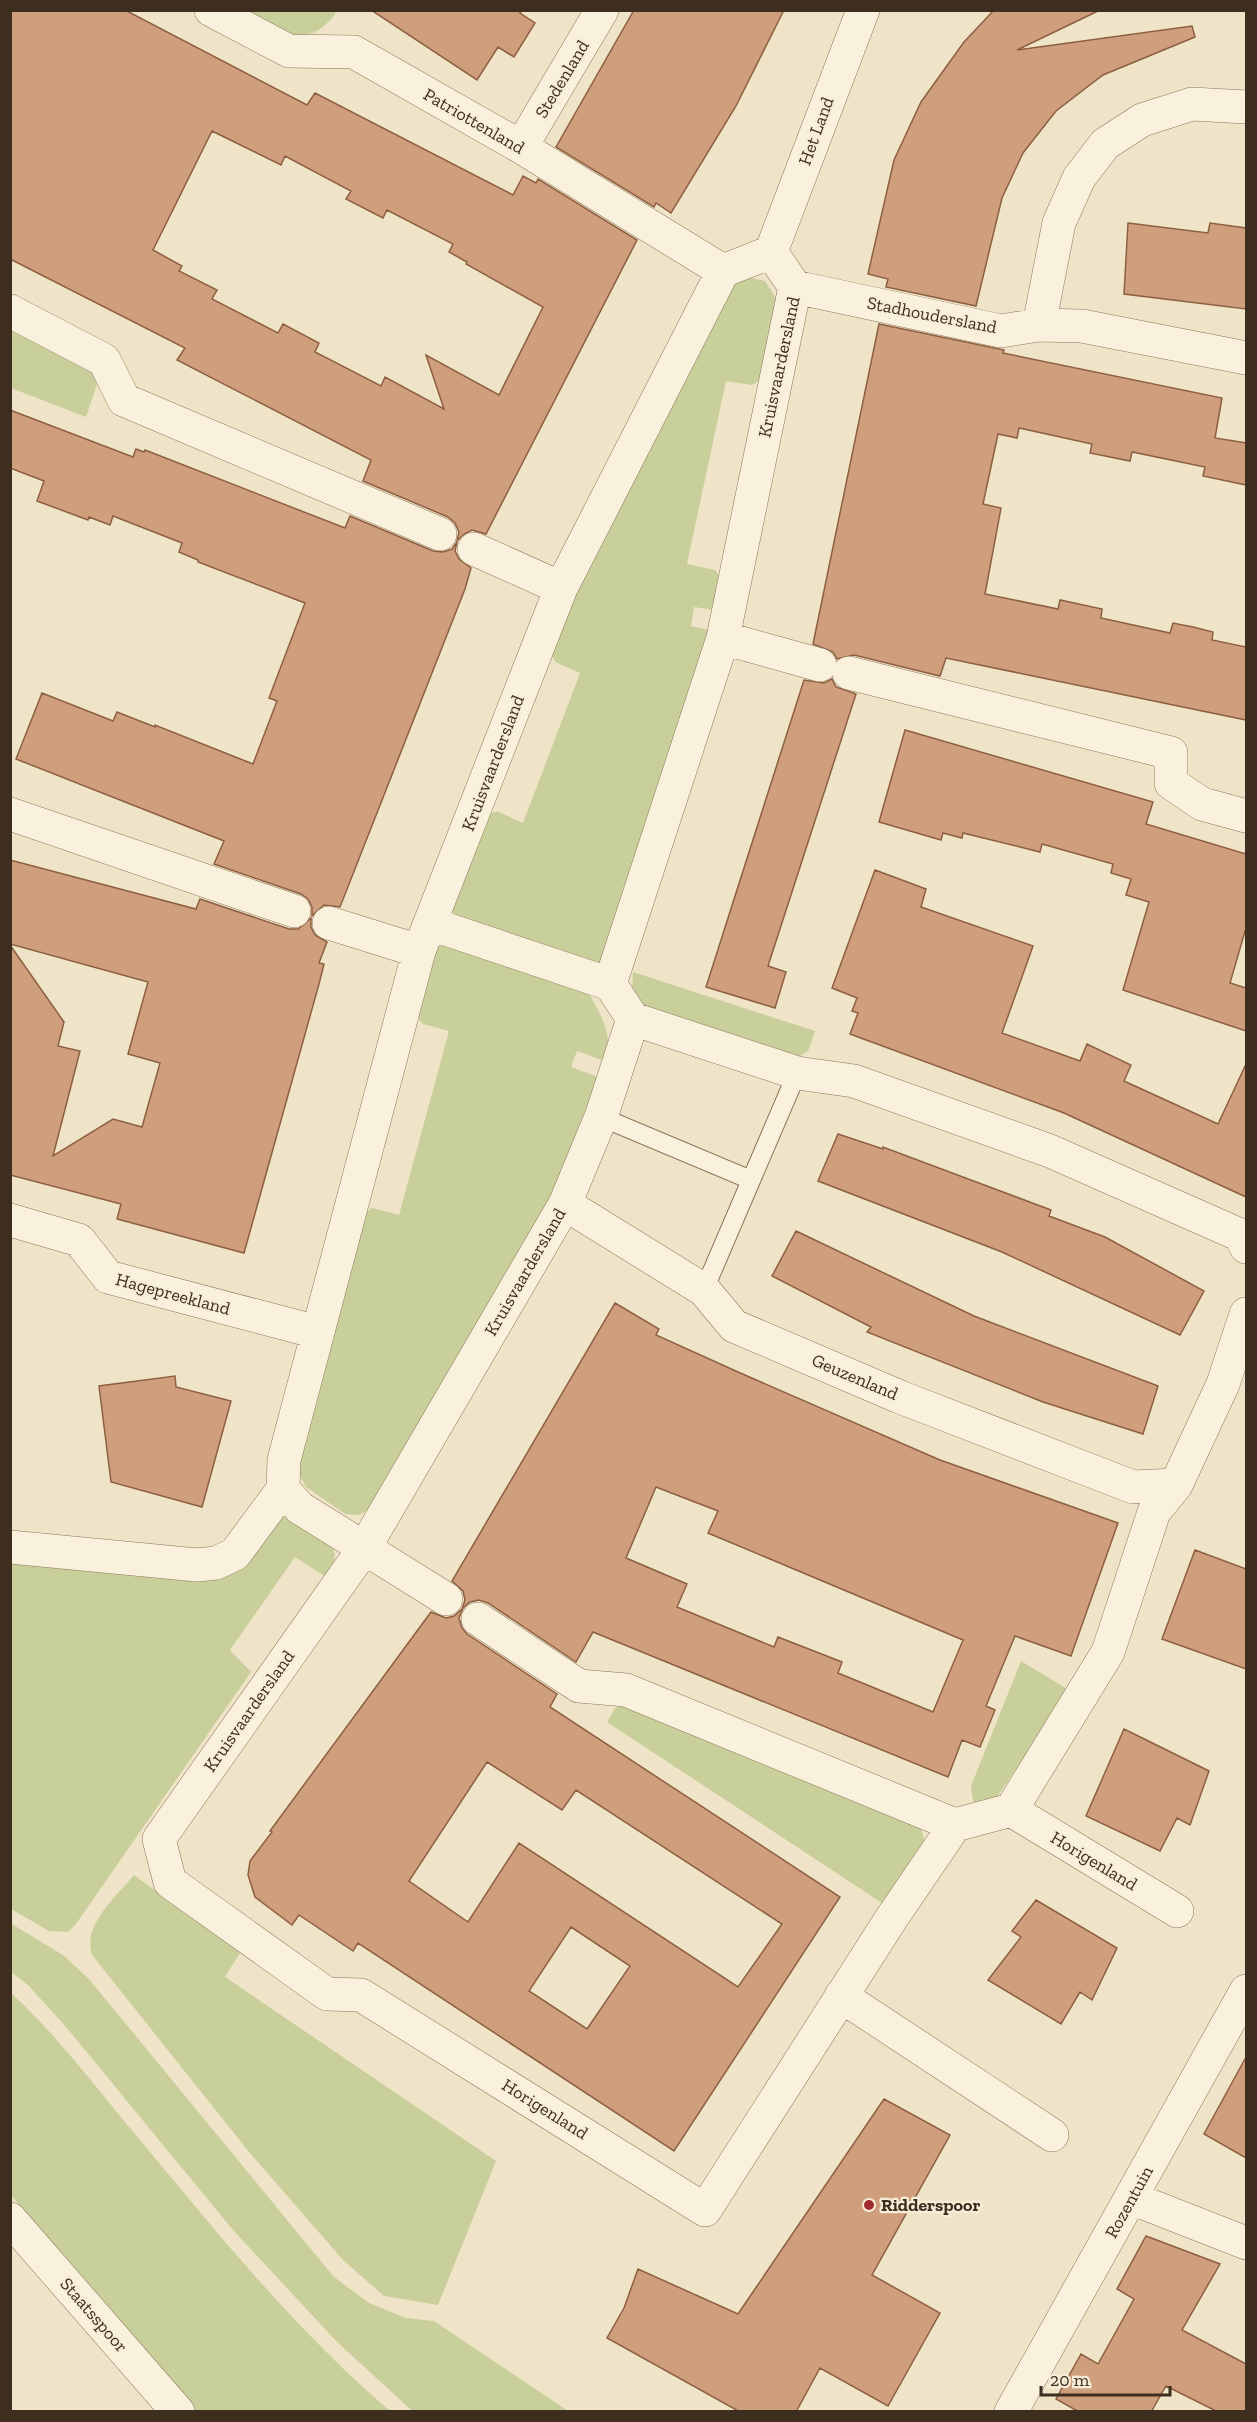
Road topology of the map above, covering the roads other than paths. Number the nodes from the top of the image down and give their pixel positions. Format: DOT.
graph roads {
  1 [pos="211,10"];
  2 [pos="602,10"];
  3 [pos="863,10"];
  4 [pos="1246,107"];
  5 [pos="521,147"];
  6 [pos="771,252"];
  7 [pos="723,271"];
  8 [pos="795,287"];
  9 [pos="10,311"];
  10 [pos="1040,325"];
  11 [pos="1246,357"];
  12 [pos="440,534"];
  13 [pos="474,549"];
  14 [pos="561,588"];
  15 [pos="723,638"];
  16 [pos="10,814"];
  17 [pos="1246,816"];
  18 [pos="294,911"];
  19 [pos="329,923"];
  20 [pos="425,938"];
  21 [pos="610,984"];
  22 [pos="633,1019"];
  23 [pos="797,1073"];
  24 [pos="601,1118"];
  25 [pos="751,1180"];
  26 [pos="564,1204"];
  27 [pos="10,1220"];
  28 [pos="1246,1247"];
  29 [pos="704,1290"];
  30 [pos="1246,1314"];
  31 [pos="317,1332"];
  32 [pos="1176,1485"];
  33 [pos="283,1489"];
  34 [pos="10,1546"];
  35 [pos="365,1547"];
  36 [pos="446,1599"];
  37 [pos="478,1619"];
  38 [pos="1011,1810"];
  39 [pos="955,1826"];
  40 [pos="170,1882"];
  41 [pos="1177,1911"];
  42 [pos="1246,1991"];
  43 [pos="841,1996"];
  44 [pos="1052,2135"];
  45 [pos="1131,2198"];
  46 [pos="10,2219"];
  47 [pos="1246,2243"];
  48 [pos="178,2412"];
  49 [pos="1011,2412"];
  1 -- 5 [label="street, Patriottenland"];
  2 -- 5 [label="street, Stedenland"];
  3 -- 6 [label="street, Het Land"];
  4 -- 10 [label="street"];
  5 -- 7 [label="street, Patriottenland"];
  6 -- 7 [label="street"];
  6 -- 8 [label="street, Kruisvaardersland"];
  7 -- 14 [label="street, Kruisvaardersland"];
  8 -- 10 [label="street, Stadhoudersland"];
  8 -- 15 [label="street, Kruisvaardersland"];
  9 -- 12 [label="street"];
  10 -- 11 [label="street, Stadhoudersland"];
  13 -- 14 [label="street"];
  14 -- 20 [label="street, Kruisvaardersland"];
  15 -- 17 [label="street"];
  15 -- 21 [label="street, Kruisvaardersland"];
  16 -- 18 [label="street"];
  19 -- 20 [label="street"];
  20 -- 21 [label="street"];
  20 -- 31 [label="street, Kruisvaardersland"];
  21 -- 22 [label="street"];
  22 -- 23 [label="street"];
  22 -- 24 [label="street, Kruisvaardersland"];
  23 -- 25 [label="lane"];
  23 -- 28 [label="street"];
  24 -- 25 [label="lane"];
  24 -- 26 [label="street, Kruisvaardersland"];
  25 -- 29 [label="lane"];
  26 -- 29 [label="street, Geuzenland"];
  26 -- 35 [label="street, Kruisvaardersland"];
  27 -- 31 [label="street, Hagepreekland"];
  29 -- 32 [label="street, Geuzenland"];
  30 -- 32 [label="street"];
  31 -- 33 [label="street, Kruisvaardersland"];
  32 -- 38 [label="street"];
  33 -- 34 [label="street"];
  33 -- 35 [label="street"];
  35 -- 36 [label="street"];
  35 -- 40 [label="street, Kruisvaardersland"];
  37 -- 39 [label="street"];
  38 -- 39 [label="street"];
  38 -- 41 [label="street, Horigenland"];
  39 -- 43 [label="street, Horigenland"];
  40 -- 43 [label="street, Horigenland"];
  42 -- 45 [label="street, Rozentuin"];
  43 -- 44 [label="street"];
  45 -- 47 [label="street"];
  45 -- 49 [label="street, Rozentuin"];
  46 -- 48 [label="street, Staatsspoor"];
}
